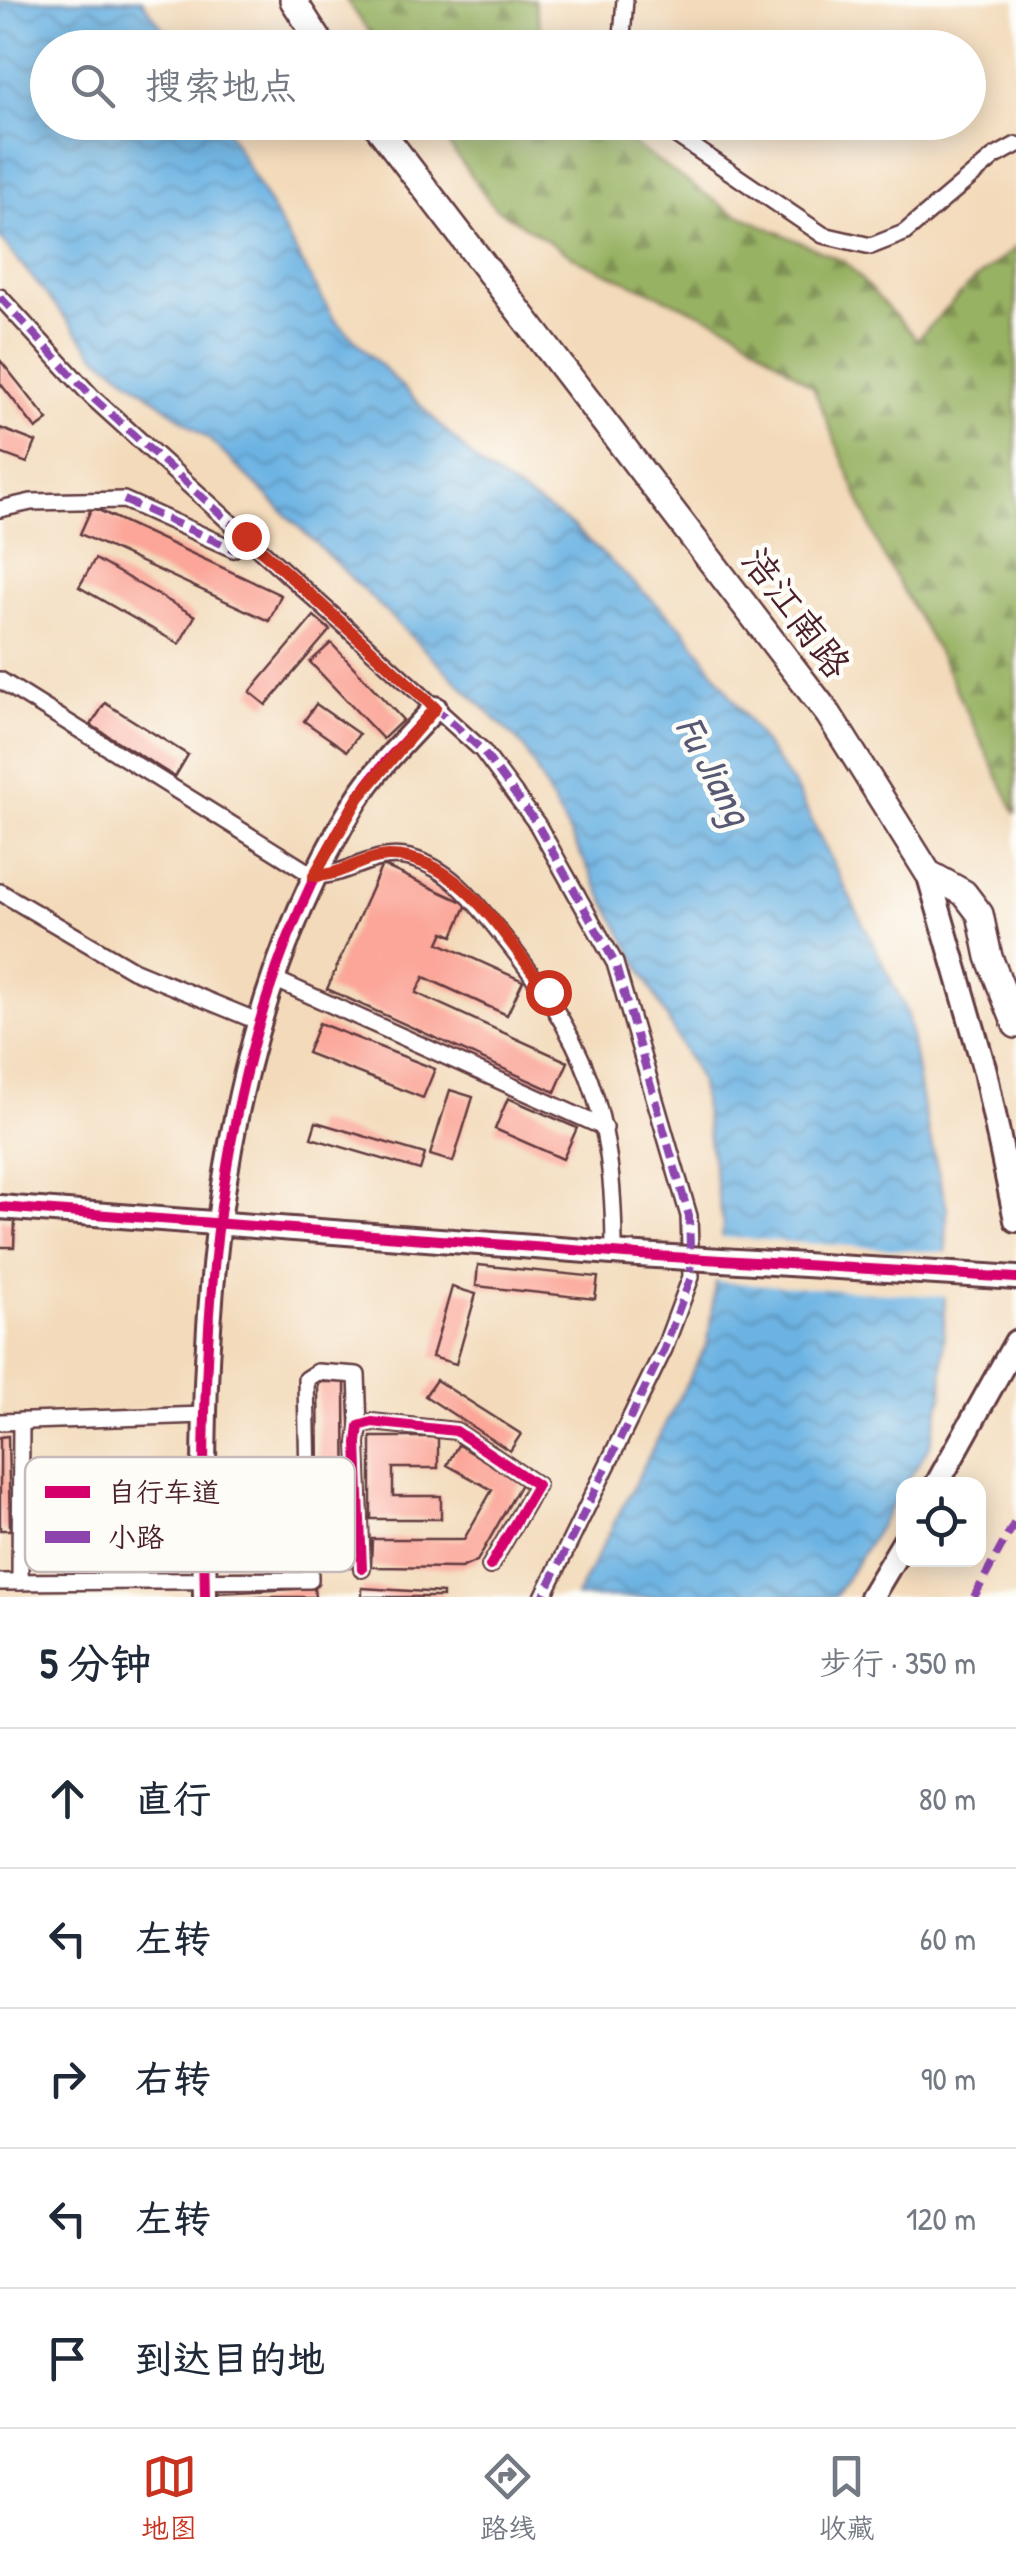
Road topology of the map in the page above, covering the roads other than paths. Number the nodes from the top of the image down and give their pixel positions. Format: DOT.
graph roads {
  1 [pos="293,0"];
  2 [pos="625,0"];
  3 [pos="312,30"];
  4 [pos="622,30"];
  5 [pos="388,140"];
  6 [pos="683,140"];
  7 [pos="1016,145"];
  8 [pos="0,296"];
  9 [pos="0,510"];
  10 [pos="246,536"];
  11 [pos="0,680"];
  12 [pos="435,708"];
  13 [pos="928,873"];
  14 [pos="314,876"];
  15 [pos="0,892"];
  16 [pos="274,979"];
  17 [pos="258,1021"];
  18 [pos="1016,1025"];
  19 [pos="605,1128"];
  20 [pos="0,1207"];
  21 [pos="1016,1220"];
  22 [pos="219,1221"];
  23 [pos="614,1252"];
  24 [pos="1016,1278"];
  25 [pos="1016,1342"];
  26 [pos="204,1415"];
  27 [pos="21,1421"];
  28 [pos="0,1422"];
  29 [pos="359,1426"];
  30 [pos="204,1457"];
  31 [pos="308,1457"];
  32 [pos="941,1477"];
  33 [pos="896,1555"];
  34 [pos="490,1566"];
  35 [pos="362,1569"];
  36 [pos="310,1572"];
  37 [pos="0,1582"];
  38 [pos="20,1582"];
  39 [pos="205,1589"];
  40 [pos="543,1597"];
  41 [pos="871,1597"];
  1 -- 3 [label="main road"];
  2 -- 4 [label="street"];
  5 -- 13 [label="main road, 涪江南路"];
  6 -- 7 [label="street"];
  8 -- 10 [label="street"];
  9 -- 10 [label="street"];
  10 -- 12 [label="street"];
  11 -- 14 [label="street"];
  12 -- 14 [label="street"];
  12 -- 40 [label="street"];
  13 -- 18 [label="main road"];
  13 -- 21 [label="street, 涪江南路"];
  14 -- 16 [label="street"];
  14 -- 19 [label="street"];
  15 -- 17 [label="street"];
  16 -- 17 [label="street"];
  16 -- 19 [label="street"];
  17 -- 22 [label="street"];
  19 -- 23 [label="street"];
  20 -- 22 [label="street"];
  22 -- 23 [label="street"];
  22 -- 26 [label="street"];
  23 -- 24 [label="street, bridge"];
  25 -- 32 [label="street"];
  26 -- 27 [label="street"];
  26 -- 30 [label="street"];
  27 -- 28 [label="street"];
  27 -- 38 [label="street"];
  29 -- 31 [label="street"];
  29 -- 34 [label="street"];
  29 -- 35 [label="street"];
  33 -- 41 [label="street"];
  36 -- 39 [label="street"];
  37 -- 38 [label="street"];
  38 -- 39 [label="street"];
}
